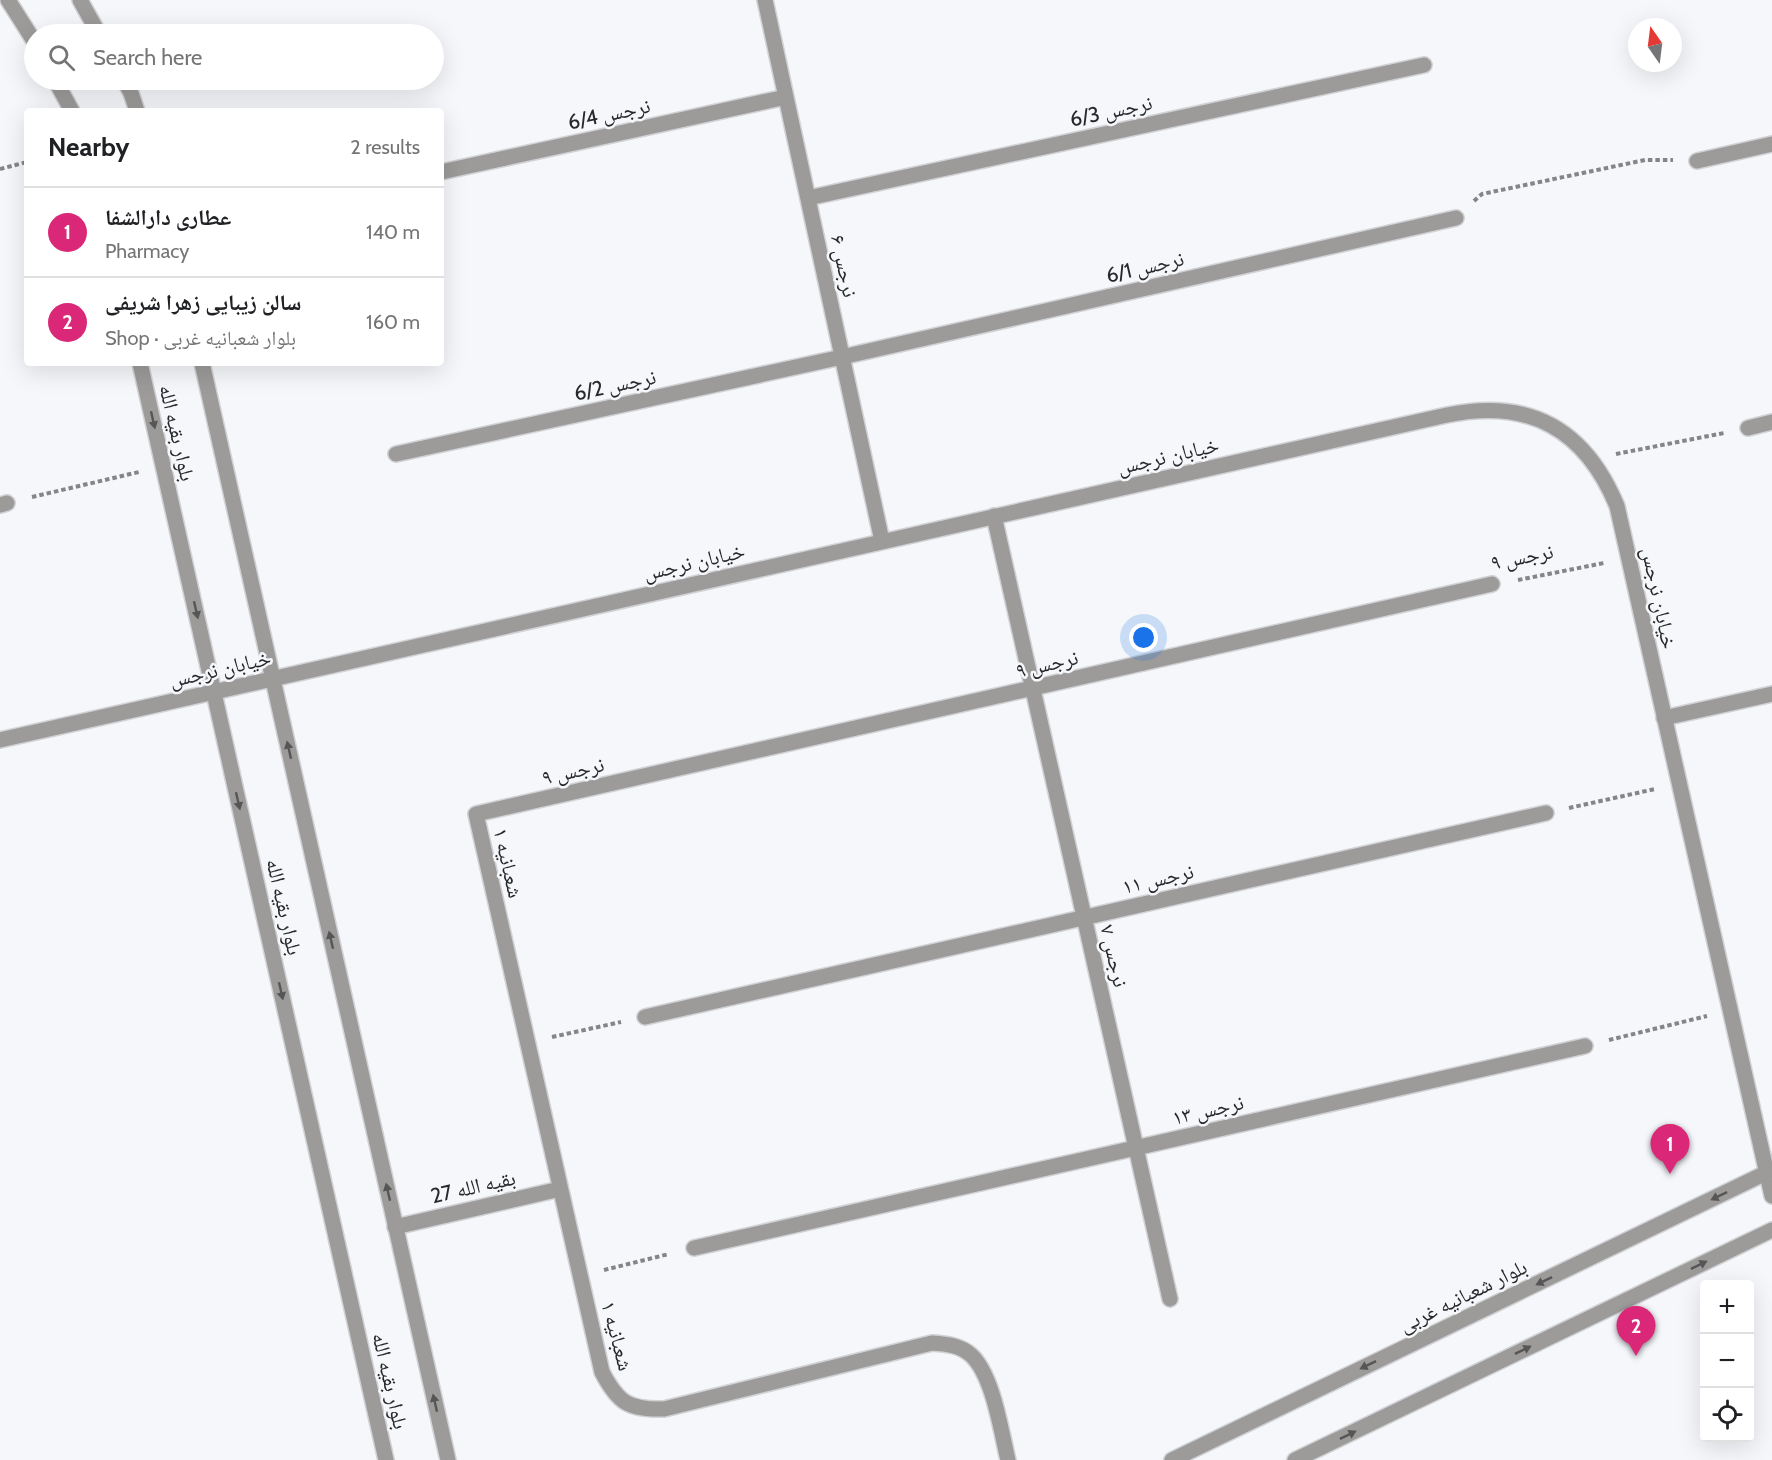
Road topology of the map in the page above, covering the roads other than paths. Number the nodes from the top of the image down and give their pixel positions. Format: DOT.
graph roads {
  1 [pos="8,0"];
  2 [pos="80,0"];
  3 [pos="765,0"];
  4 [pos="93,24"];
  5 [pos="24,25"];
  6 [pos="1424,64"];
  7 [pos="60,90"];
  8 [pos="129,90"];
  9 [pos="786,97"];
  10 [pos="70,108"];
  11 [pos="136,108"];
  12 [pos="1772,144"];
  13 [pos="1697,161"];
  14 [pos="444,171"];
  15 [pos="808,198"];
  16 [pos="1456,218"];
  17 [pos="842,357"];
  18 [pos="141,366"];
  19 [pos="203,366"];
  20 [pos="1772,422"];
  21 [pos="1748,428"];
  22 [pos="396,454"];
  23 [pos="994,516"];
  24 [pos="882,541"];
  25 [pos="1492,584"];
  26 [pos="273,678"];
  27 [pos="1033,688"];
  28 [pos="214,692"];
  29 [pos="1772,694"];
  30 [pos="1664,718"];
  31 [pos="0,740"];
  32 [pos="1546,813"];
  33 [pos="476,814"];
  34 [pos="1084,918"];
  35 [pos="645,1017"];
  36 [pos="1585,1046"];
  37 [pos="1136,1148"];
  38 [pos="1769,1172"];
  39 [pos="560,1189"];
  40 [pos="1772,1196"];
  41 [pos="395,1227"];
  42 [pos="1772,1230"];
  43 [pos="694,1248"];
  44 [pos="1170,1299"];
  45 [pos="386,1460"];
  46 [pos="448,1460"];
  47 [pos="1008,1460"];
  48 [pos="1172,1460"];
  49 [pos="1295,1460"];
  1 -- 5 [label="street"];
  2 -- 4 [label="street"];
  3 -- 9 [label="street, نرجس ۶"];
  6 -- 15 [label="street, نرجس 6/3"];
  7 -- 10 [label="street"];
  8 -- 11 [label="street"];
  9 -- 14 [label="street, نرجس 6/4"];
  9 -- 15 [label="street, نرجس ۶"];
  12 -- 13 [label="street"];
  15 -- 17 [label="street, نرجس ۶"];
  16 -- 17 [label="street, نرجس 6/1"];
  17 -- 22 [label="street, نرجس 6/2"];
  17 -- 24 [label="street, نرجس ۶"];
  18 -- 28 [label="street, بلوار بقیه الله, one-way"];
  19 -- 26 [label="street, بلوار بقیه الله"];
  20 -- 21 [label="street"];
  23 -- 24 [label="street, خیابان نرجس"];
  23 -- 27 [label="street, نرجس ۷"];
  23 -- 30 [label="street, خیابان نرجس"];
  24 -- 26 [label="street, خیابان نرجس"];
  25 -- 27 [label="street, نرجس ۹"];
  26 -- 28 [label="street, خیابان نرجس"];
  41 -- 26 [label="street, بلوار بقیه الله, one-way"];
  27 -- 33 [label="street, نرجس ۹"];
  27 -- 34 [label="street, نرجس ۷"];
  28 -- 31 [label="street, خیابان نرجس"];
  28 -- 45 [label="street, بلوار بقیه الله, one-way"];
  29 -- 30 [label="street"];
  30 -- 38 [label="street, خیابان نرجس"];
  32 -- 34 [label="street, نرجس ۱۱"];
  33 -- 39 [label="street, شعبانیه ۱"];
  34 -- 35 [label="street, نرجس ۱۱"];
  34 -- 37 [label="street, نرجس ۷"];
  36 -- 37 [label="street, نرجس ۱۳"];
  37 -- 43 [label="street, نرجس ۱۳"];
  37 -- 44 [label="street, نرجس ۷"];
  38 -- 40 [label="street, خیابان نرجس"];
  38 -- 48 [label="street, بلوار شعبانیه غربی, one-way"];
  39 -- 41 [label="street, بقیه الله 27"];
  39 -- 47 [label="street, شعبانیه ۱"];
  46 -- 41 [label="street, بلوار بقیه الله, one-way"];
  49 -- 42 [label="street, one-way"];
}
